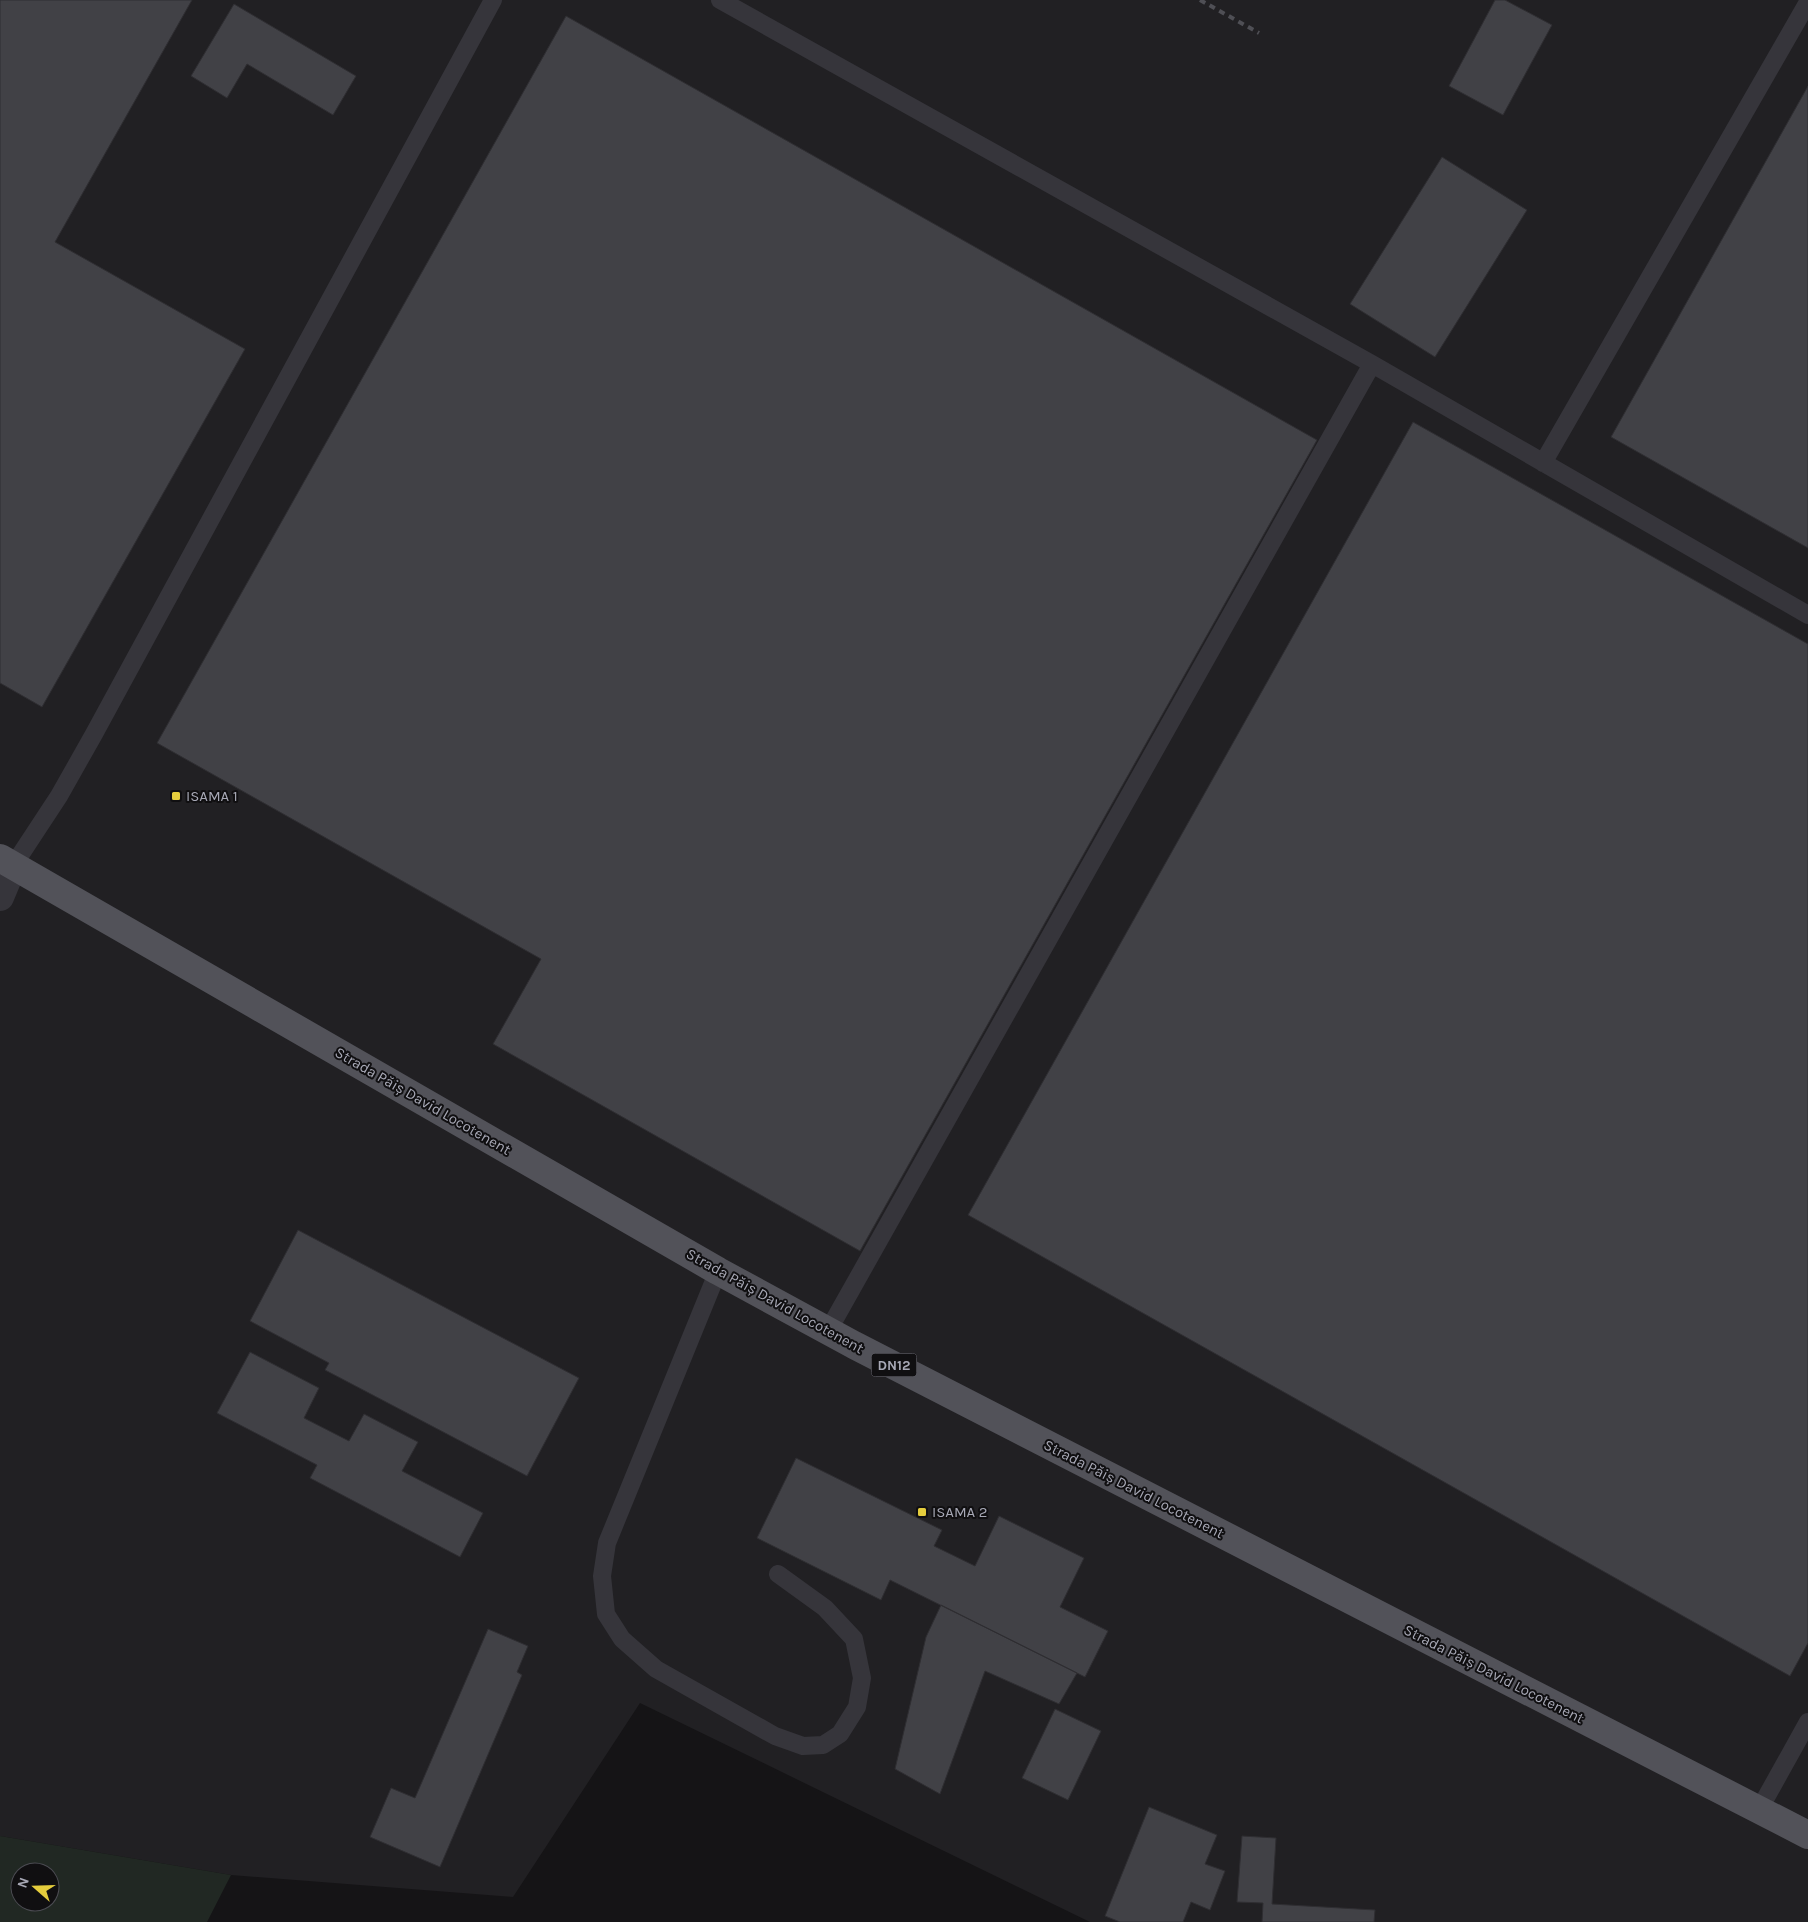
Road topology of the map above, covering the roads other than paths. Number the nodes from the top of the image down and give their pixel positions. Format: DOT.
graph roads {
  1 [pos="493,0"];
  2 [pos="720,0"];
  3 [pos="1808,2"];
  4 [pos="1372,364"];
  5 [pos="1543,463"];
  6 [pos="1808,615"];
  7 [pos="6,862"];
  8 [pos="0,897"];
  9 [pos="718,1271"];
  10 [pos="828,1331"];
  11 [pos="778,1574"];
  12 [pos="1808,1722"];
  13 [pos="1759,1810"];
  14 [pos="1808,1835"];
  1 -- 7 [label="lane"];
  2 -- 4 [label="lane"];
  3 -- 5 [label="lane"];
  4 -- 5 [label="lane"];
  4 -- 10 [label="lane"];
  5 -- 6 [label="lane"];
  7 -- 8 [label="street"];
  7 -- 9 [label="main road, Strada Păiș David Locotenent / DN12"];
  9 -- 10 [label="main road, Strada Păiș David Locotenent / DN12"];
  9 -- 11 [label="lane"];
  10 -- 13 [label="main road, Strada Păiș David Locotenent / DN12"];
  12 -- 13 [label="lane"];
  13 -- 14 [label="main road, Strada Păiș David Locotenent / DN12"];
}
